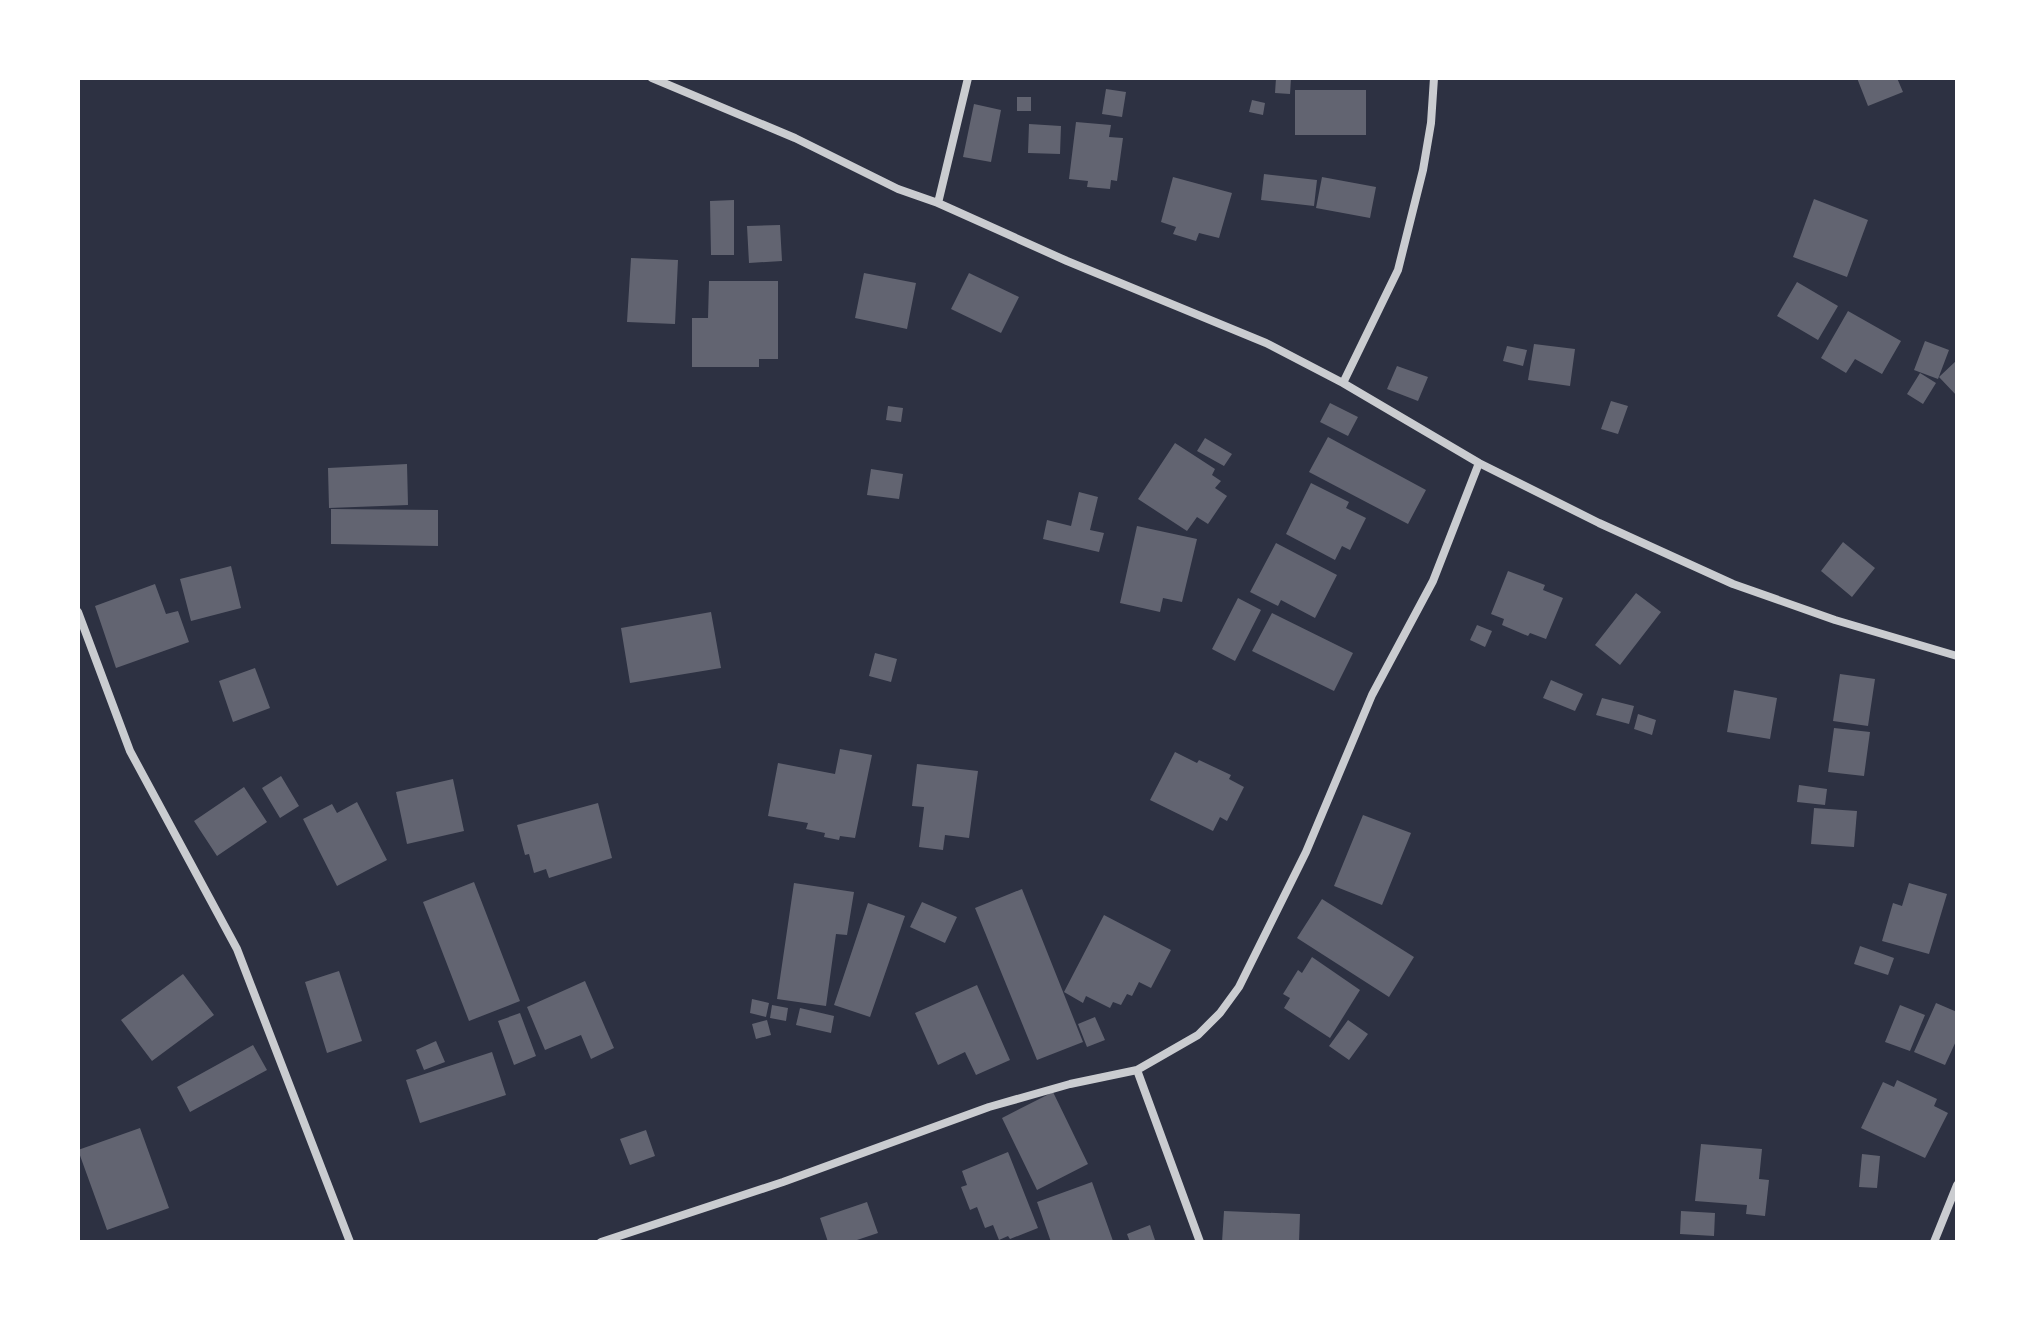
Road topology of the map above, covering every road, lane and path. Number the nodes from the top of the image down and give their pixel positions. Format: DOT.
graph roads {
  1 [pos="652,78"];
  2 [pos="968,78"];
  3 [pos="1434,78"];
  4 [pos="938,203"];
  5 [pos="1343,383"];
  6 [pos="1479,463"];
  7 [pos="78,612"];
  8 [pos="1957,656"];
  9 [pos="1137,1070"];
  10 [pos="1957,1185"];
  11 [pos="350,1242"];
  12 [pos="601,1242"];
  13 [pos="1200,1242"];
  14 [pos="1934,1242"];
  1 -- 4 [label="street"];
  2 -- 4 [label="street"];
  3 -- 5 [label="street"];
  4 -- 5 [label="street"];
  5 -- 6 [label="street"];
  6 -- 8 [label="street"];
  6 -- 9 [label="street"];
  7 -- 11 [label="street"];
  9 -- 12 [label="street"];
  9 -- 13 [label="street"];
  10 -- 14 [label="street"];
}
